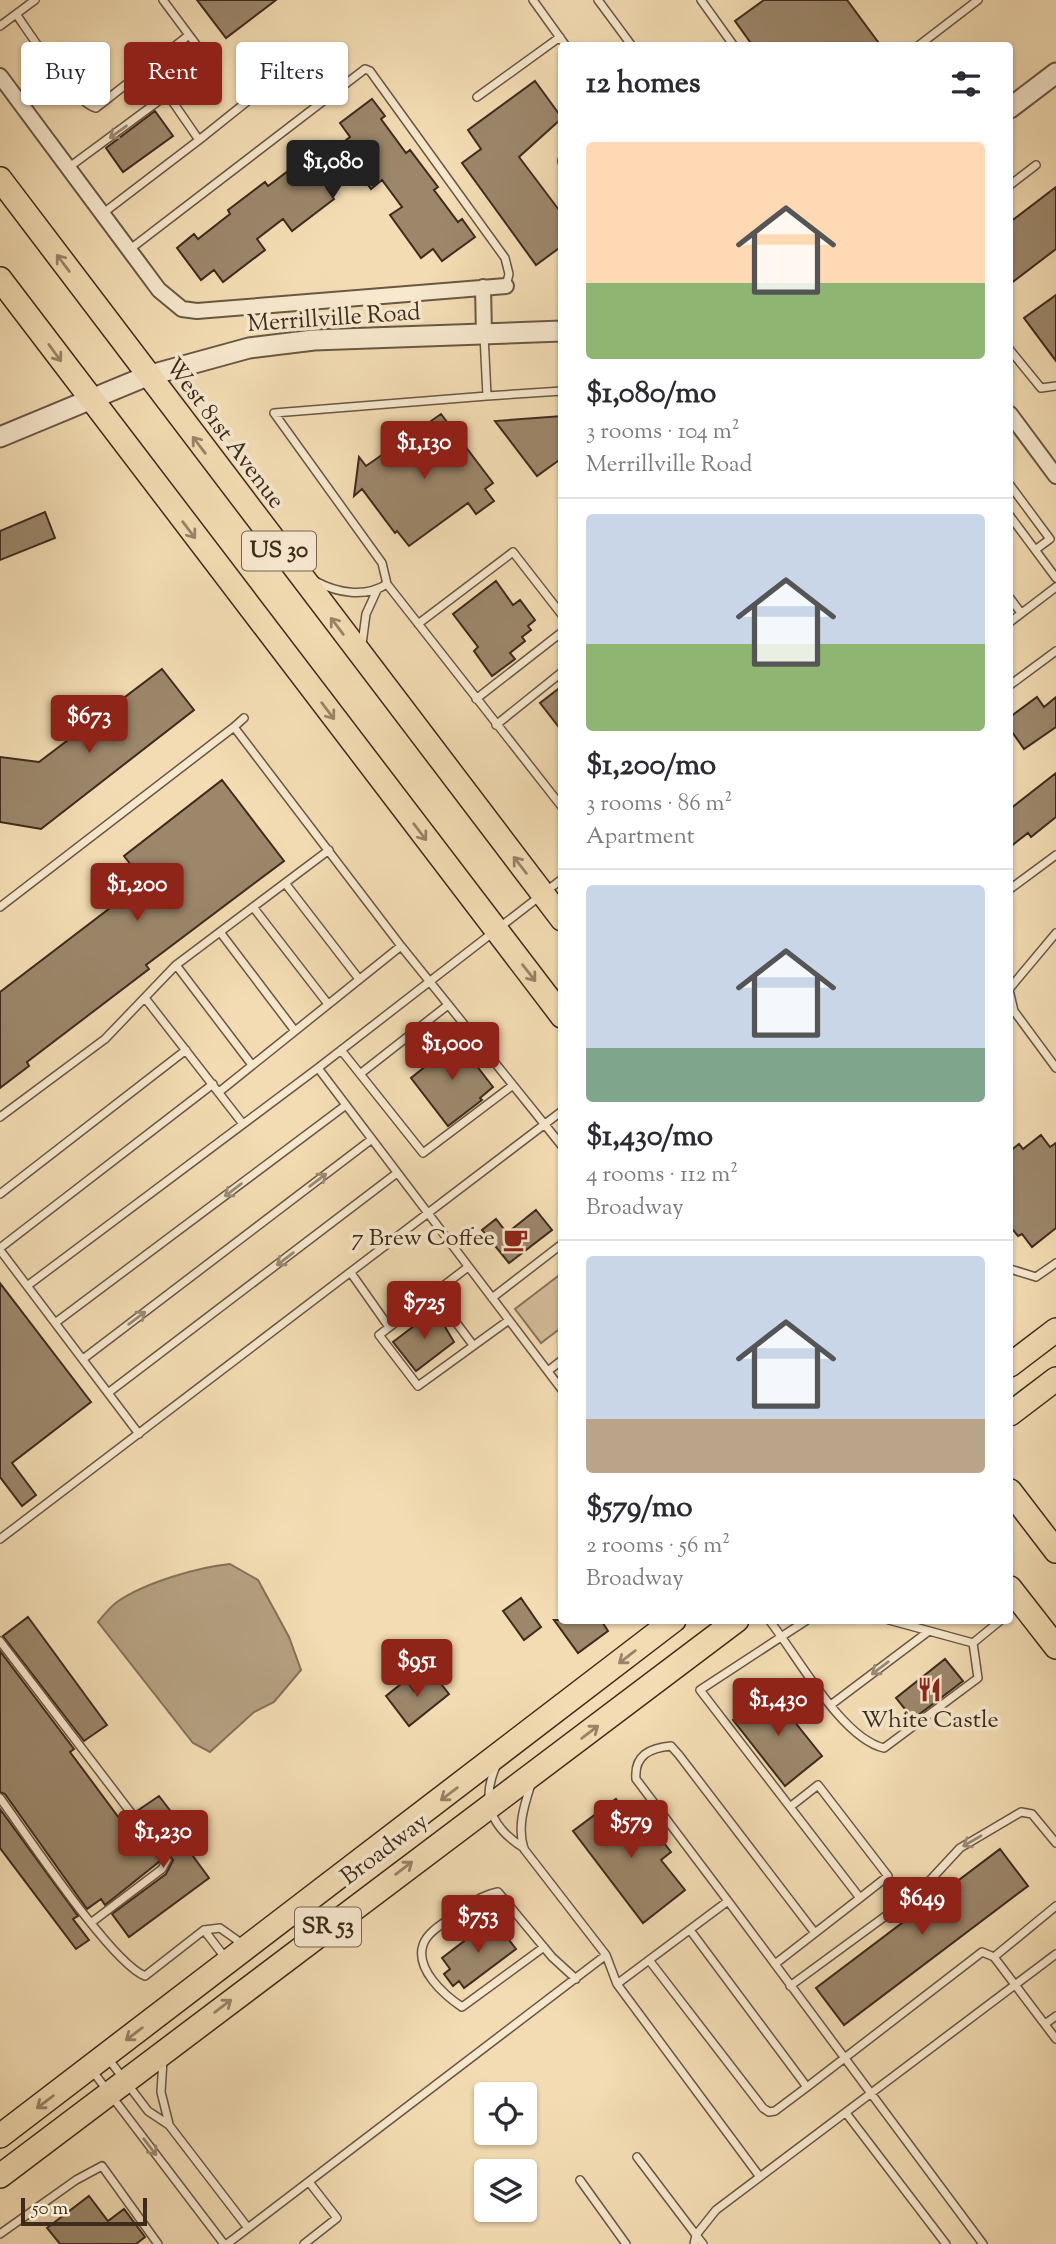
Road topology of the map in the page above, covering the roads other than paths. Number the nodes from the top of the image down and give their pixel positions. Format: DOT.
graph roads {
  1 [pos="35,0"];
  2 [pos="163,0"];
  3 [pos="533,0"];
  4 [pos="598,0"];
  5 [pos="701,0"];
  6 [pos="978,0"];
  7 [pos="16,14"];
  8 [pos="0,26"];
  9 [pos="189,35"];
  10 [pos="560,37"];
  11 [pos="36,42"];
  12 [pos="194,42"];
  13 [pos="563,42"];
  14 [pos="629,42"];
  15 [pos="731,42"];
  16 [pos="923,42"];
  17 [pos="1056,73"];
  18 [pos="0,76"];
  19 [pos="110,97"];
  20 [pos="477,97"];
  21 [pos="26,105"];
  22 [pos="156,105"];
  23 [pos="175,105"];
  24 [pos="243,105"];
  25 [pos="1013,106"];
  26 [pos="23,107"];
  27 [pos="200,140"];
  28 [pos="1036,165"];
  29 [pos="68,168"];
  30 [pos="0,179"];
  31 [pos="1013,183"];
  32 [pos="102,214"];
  33 [pos="129,250"];
  34 [pos="0,279"];
  35 [pos="506,286"];
  36 [pos="483,287"];
  37 [pos="558,331"];
  38 [pos="484,335"];
  39 [pos="1013,354"];
  40 [pos="147,376"];
  41 [pos="1055,388"];
  42 [pos="558,391"];
  43 [pos="487,396"];
  44 [pos="88,398"];
  45 [pos="1013,421"];
  46 [pos="0,437"];
  47 [pos="1056,475"];
  48 [pos="1013,489"];
  49 [pos="1013,520"];
  50 [pos="1035,550"];
  51 [pos="293,569"];
  52 [pos="1056,578"];
  53 [pos="387,584"];
  54 [pos="1056,587"];
  55 [pos="377,590"];
  56 [pos="1013,602"];
  57 [pos="558,610"];
  58 [pos="1021,613"];
  59 [pos="1013,620"];
  60 [pos="418,624"];
  61 [pos="558,635"];
  62 [pos="1056,651"];
  63 [pos="364,662"];
  64 [pos="558,675"];
  65 [pos="1013,683"];
  66 [pos="476,699"];
  67 [pos="244,718"];
  68 [pos="496,725"];
  69 [pos="234,727"];
  70 [pos="558,801"];
  71 [pos="329,850"];
  72 [pos="1056,855"];
  73 [pos="558,882"];
  74 [pos="285,883"];
  75 [pos="1013,887"];
  76 [pos="542,894"];
  77 [pos="0,906"];
  78 [pos="253,907"];
  79 [pos="558,914"];
  80 [pos="1056,923"];
  81 [pos="495,931"];
  82 [pos="220,932"];
  83 [pos="1055,933"];
  84 [pos="401,946"];
  85 [pos="176,965"];
  86 [pos="359,979"];
  87 [pos="430,981"];
  88 [pos="1013,984"];
  89 [pos="145,998"];
  90 [pos="328,1004"];
  91 [pos="449,1005"];
  92 [pos="1013,1007"];
  93 [pos="558,1011"];
  94 [pos="295,1031"];
  95 [pos="341,1049"];
  96 [pos="186,1050"];
  97 [pos="252,1065"];
  98 [pos="318,1068"];
  99 [pos="1056,1068"];
  100 [pos="360,1074"];
  101 [pos="213,1084"];
  102 [pos="513,1085"];
  103 [pos="219,1091"];
  104 [pos="346,1105"];
  105 [pos="558,1114"];
  106 [pos="0,1117"];
  107 [pos="243,1124"];
  108 [pos="545,1125"];
  109 [pos="372,1139"];
  110 [pos="558,1141"];
  111 [pos="397,1173"];
  112 [pos="0,1194"];
  113 [pos="429,1214"];
  114 [pos="558,1247"];
  115 [pos="0,1249"];
  116 [pos="1056,1263"];
  117 [pos="468,1267"];
  118 [pos="1013,1270"];
  119 [pos="351,1273"];
  120 [pos="27,1286"];
  121 [pos="434,1293"];
  122 [pos="492,1298"];
  123 [pos="509,1320"];
  124 [pos="55,1323"];
  125 [pos="389,1327"];
  126 [pos="1056,1330"];
  127 [pos="473,1345"];
  128 [pos="83,1359"];
  129 [pos="558,1363"];
  130 [pos="1013,1363"];
  131 [pos="548,1371"];
  132 [pos="1056,1379"];
  133 [pos="558,1385"];
  134 [pos="108,1393"];
  135 [pos="1013,1412"];
  136 [pos="139,1434"];
  137 [pos="1013,1495"];
  138 [pos="0,1539"];
  139 [pos="1056,1550"];
  140 [pos="1016,1600"];
  141 [pos="669,1624"];
  142 [pos="732,1624"];
  143 [pos="772,1624"];
  144 [pos="801,1624"];
  145 [pos="904,1624"];
  146 [pos="996,1624"];
  147 [pos="929,1631"];
  148 [pos="782,1637"];
  149 [pos="0,1641"];
  150 [pos="973,1643"];
  151 [pos="1056,1647"];
  152 [pos="832,1704"];
  153 [pos="503,1752"];
  154 [pos="535,1773"];
  155 [pos="0,1798"];
  156 [pos="487,1807"];
  157 [pos="790,1807"];
  158 [pos="1056,1843"];
  159 [pos="524,1849"];
  160 [pos="860,1898"];
  161 [pos="728,1901"];
  162 [pos="1056,1906"];
  163 [pos="92,1922"];
  164 [pos="204,1930"];
  165 [pos="690,1930"];
  166 [pos="815,1933"];
  167 [pos="544,1947"];
  168 [pos="247,1948"];
  169 [pos="1056,1954"];
  170 [pos="607,1955"];
  171 [pos="994,1956"];
  172 [pos="649,1960"];
  173 [pos="228,1962"];
  174 [pos="775,1965"];
  175 [pos="576,1979"];
  176 [pos="617,1984"];
  177 [pos="1015,1985"];
  178 [pos="790,1986"];
  179 [pos="1056,2016"];
  180 [pos="1045,2024"];
  181 [pos="1056,2039"];
  182 [pos="169,2047"];
  183 [pos="845,2059"];
  184 [pos="98,2062"];
  185 [pos="117,2087"];
  186 [pos="807,2087"];
  187 [pos="871,2094"];
  188 [pos="846,2113"];
  189 [pos="169,2124"];
  190 [pos="0,2136"];
  191 [pos="638,2157"];
  192 [pos="0,2176"];
  193 [pos="760,2177"];
  194 [pos="580,2180"];
  195 [pos="309,2182"];
  196 [pos="248,2228"];
  197 [pos="0,2234"];
  198 [pos="696,2235"];
  199 [pos="158,2244"];
  200 [pos="226,2244"];
  201 [pos="304,2244"];
  202 [pos="626,2244"];
  203 [pos="694,2244"];
  204 [pos="703,2244"];
  205 [pos="946,2244"];
  206 [pos="983,2244"];
  1 -- 7 [label="lane"];
  2 -- 9 [label="lane"];
  3 -- 10 [label="lane"];
  4 -- 14 [label="lane"];
  5 -- 15 [label="lane"];
  6 -- 16 [label="lane"];
  7 -- 8 [label="lane"];
  7 -- 11 [label="lane"];
  9 -- 12 [label="lane"];
  9 -- 19 [label="lane"];
  10 -- 13 [label="lane"];
  10 -- 20 [label="lane"];
  17 -- 25 [label="street"];
  18 -- 26 [label="street"];
  21 -- 26 [label="lane"];
  22 -- 29 [label="lane, one-way"];
  23 -- 27 [label="lane"];
  24 -- 27 [label="lane"];
  26 -- 29 [label="street"];
  27 -- 32 [label="lane"];
  28 -- 31 [label="lane"];
  29 -- 32 [label="street"];
  40 -- 30 [label="main road, West 81st Avenue / US 30, one-way"];
  32 -- 33 [label="street"];
  33 -- 35 [label="lane"];
  33 -- 36 [label="street"];
  34 -- 44 [label="main road, US 30, one-way"];
  35 -- 36 [label="street"];
  36 -- 38 [label="street"];
  37 -- 38 [label="street, Merrillville Road"];
  38 -- 40 [label="street, Merrillville Road"];
  38 -- 43 [label="lane"];
  39 -- 41 [label="lane"];
  40 -- 44 [label="street, Merrillville Road"];
  51 -- 40 [label="main road, West 81st Avenue / US 30, one-way"];
  42 -- 43 [label="lane"];
  43 -- 53 [label="lane"];
  44 -- 46 [label="street, Merrillville Road"];
  44 -- 81 [label="main road, US 30, one-way"];
  45 -- 47 [label="street"];
  48 -- 50 [label="lane"];
  49 -- 50 [label="lane"];
  50 -- 52 [label="lane"];
  51 -- 55 [label="lane"];
  63 -- 51 [label="main road, West 81st Avenue / US 30, one-way"];
  53 -- 55 [label="lane"];
  53 -- 60 [label="lane"];
  54 -- 58 [label="lane"];
  55 -- 63 [label="lane"];
  56 -- 58 [label="lane"];
  57 -- 60 [label="lane"];
  58 -- 59 [label="lane"];
  60 -- 66 [label="lane"];
  61 -- 66 [label="lane"];
  62 -- 65 [label="lane"];
  76 -- 63 [label="main road, West 81st Avenue / US 30, one-way"];
  64 -- 68 [label="lane"];
  66 -- 68 [label="lane"];
  67 -- 69 [label="lane"];
  68 -- 70 [label="lane"];
  69 -- 71 [label="lane"];
  69 -- 77 [label="lane"];
  71 -- 74 [label="lane"];
  71 -- 84 [label="lane"];
  72 -- 75 [label="lane"];
  73 -- 76 [label="lane"];
  74 -- 78 [label="lane"];
  74 -- 86 [label="lane"];
  76 -- 79 [label="main road, West 81st Avenue / US 30"];
  76 -- 81 [label="lane"];
  78 -- 82 [label="lane"];
  78 -- 90 [label="lane"];
  80 -- 83 [label="lane"];
  81 -- 87 [label="lane"];
  81 -- 93 [label="main road, US 30, one-way"];
  82 -- 85 [label="lane"];
  82 -- 94 [label="lane"];
  83 -- 88 [label="lane"];
  84 -- 86 [label="lane"];
  84 -- 87 [label="lane"];
  85 -- 89 [label="lane"];
  85 -- 97 [label="lane"];
  86 -- 90 [label="lane"];
  87 -- 91 [label="lane"];
  87 -- 95 [label="lane"];
  89 -- 96 [label="lane"];
  89 -- 106 [label="lane"];
  90 -- 94 [label="lane"];
  91 -- 100 [label="lane"];
  91 -- 102 [label="lane"];
  92 -- 99 [label="lane"];
  94 -- 97 [label="lane"];
  95 -- 98 [label="lane"];
  95 -- 100 [label="lane"];
  96 -- 101 [label="lane"];
  96 -- 112 [label="lane"];
  97 -- 103 [label="lane"];
  98 -- 104 [label="lane"];
  98 -- 107 [label="lane"];
  100 -- 102 [label="lane"];
  101 -- 103 [label="lane"];
  101 -- 115 [label="lane"];
  102 -- 108 [label="lane"];
  103 -- 107 [label="lane"];
  104 -- 109 [label="lane"];
  104 -- 124 [label="lane, one-way"];
  105 -- 108 [label="lane"];
  107 -- 120 [label="lane"];
  108 -- 110 [label="lane"];
  108 -- 113 [label="lane"];
  109 -- 111 [label="lane"];
  128 -- 109 [label="lane, one-way"];
  111 -- 113 [label="lane"];
  111 -- 134 [label="lane, one-way"];
  113 -- 117 [label="lane"];
  113 -- 119 [label="lane"];
  114 -- 122 [label="lane"];
  115 -- 120 [label="lane"];
  116 -- 118 [label="lane"];
  117 -- 121 [label="lane"];
  117 -- 122 [label="lane"];
  119 -- 125 [label="lane"];
  119 -- 136 [label="lane"];
  120 -- 124 [label="lane"];
  121 -- 125 [label="lane"];
  121 -- 127 [label="lane"];
  122 -- 123 [label="lane"];
  123 -- 127 [label="lane"];
  123 -- 131 [label="lane"];
  124 -- 128 [label="lane"];
  125 -- 127 [label="lane"];
  126 -- 130 [label="main road"];
  128 -- 134 [label="lane"];
  129 -- 131 [label="lane"];
  131 -- 133 [label="lane"];
  132 -- 135 [label="main road"];
  134 -- 136 [label="lane"];
  136 -- 138 [label="lane"];
  137 -- 139 [label="main road"];
  140 -- 151 [label="main road"];
  141 -- 153 [label="main road, Broadway / SR 53, one-way"];
  154 -- 142 [label="main road, Broadway / SR 53, one-way"];
  143 -- 148 [label="lane"];
  144 -- 148 [label="lane"];
  145 -- 147 [label="lane"];
  146 -- 150 [label="lane"];
  147 -- 150 [label="lane"];
  147 -- 152 [label="lane, one-way"];
  148 -- 152 [label="lane"];
  148 -- 157 [label="lane"];
  149 -- 163 [label="lane"];
  150 -- 152 [label="lane"];
  153 -- 156 [label="lane"];
  153 -- 168 [label="main road, Broadway / SR 53, one-way"];
  154 -- 156 [label="main road, Broadway / SR 53"];
  154 -- 159 [label="lane"];
  155 -- 163 [label="lane"];
  156 -- 159 [label="lane"];
  182 -- 156 [label="main road, Broadway / SR 53, one-way"];
  157 -- 160 [label="lane"];
  157 -- 160 [label="lane"];
  158 -- 178 [label="lane, one-way"];
  159 -- 170 [label="lane"];
  160 -- 166 [label="lane"];
  161 -- 165 [label="lane"];
  161 -- 166 [label="lane"];
  161 -- 174 [label="lane"];
  162 -- 171 [label="lane"];
  163 -- 164 [label="lane"];
  164 -- 168 [label="lane"];
  164 -- 173 [label="lane"];
  165 -- 172 [label="lane"];
  165 -- 186 [label="lane"];
  166 -- 174 [label="lane"];
  167 -- 167 [label="lane"];
  167 -- 175 [label="lane"];
  168 -- 173 [label="main road, Broadway / SR 53"];
  169 -- 177 [label="lane"];
  170 -- 175 [label="lane"];
  170 -- 176 [label="lane"];
  171 -- 177 [label="lane"];
  171 -- 183 [label="lane"];
  172 -- 176 [label="lane"];
  172 -- 186 [label="lane"];
  173 -- 184 [label="main road, Broadway / SR 53, one-way"];
  174 -- 178 [label="lane"];
  175 -- 195 [label="lane"];
  176 -- 193 [label="lane"];
  177 -- 180 [label="lane"];
  177 -- 187 [label="lane"];
  178 -- 183 [label="lane"];
  179 -- 180 [label="lane"];
  180 -- 181 [label="lane"];
  182 -- 185 [label="main road, Broadway / SR 53"];
  182 -- 189 [label="lane"];
  183 -- 186 [label="lane"];
  183 -- 187 [label="lane"];
  184 -- 185 [label="lane"];
  184 -- 185 [label="lane"];
  184 -- 190 [label="main road, Broadway / SR 53, one-way"];
  185 -- 189 [label="lane"];
  185 -- 192 [label="main road, Broadway / SR 53"];
  185 -- 200 [label="lane, one-way"];
  187 -- 188 [label="lane"];
  187 -- 206 [label="lane"];
  188 -- 193 [label="lane"];
  188 -- 205 [label="lane"];
  189 -- 196 [label="lane"];
  191 -- 198 [label="lane"];
  193 -- 198 [label="lane"];
  194 -- 202 [label="lane"];
  195 -- 196 [label="lane"];
  195 -- 201 [label="lane"];
  196 -- 200 [label="lane"];
  197 -- 199 [label="lane"];
  198 -- 203 [label="lane"];
  198 -- 204 [label="lane"];
}
